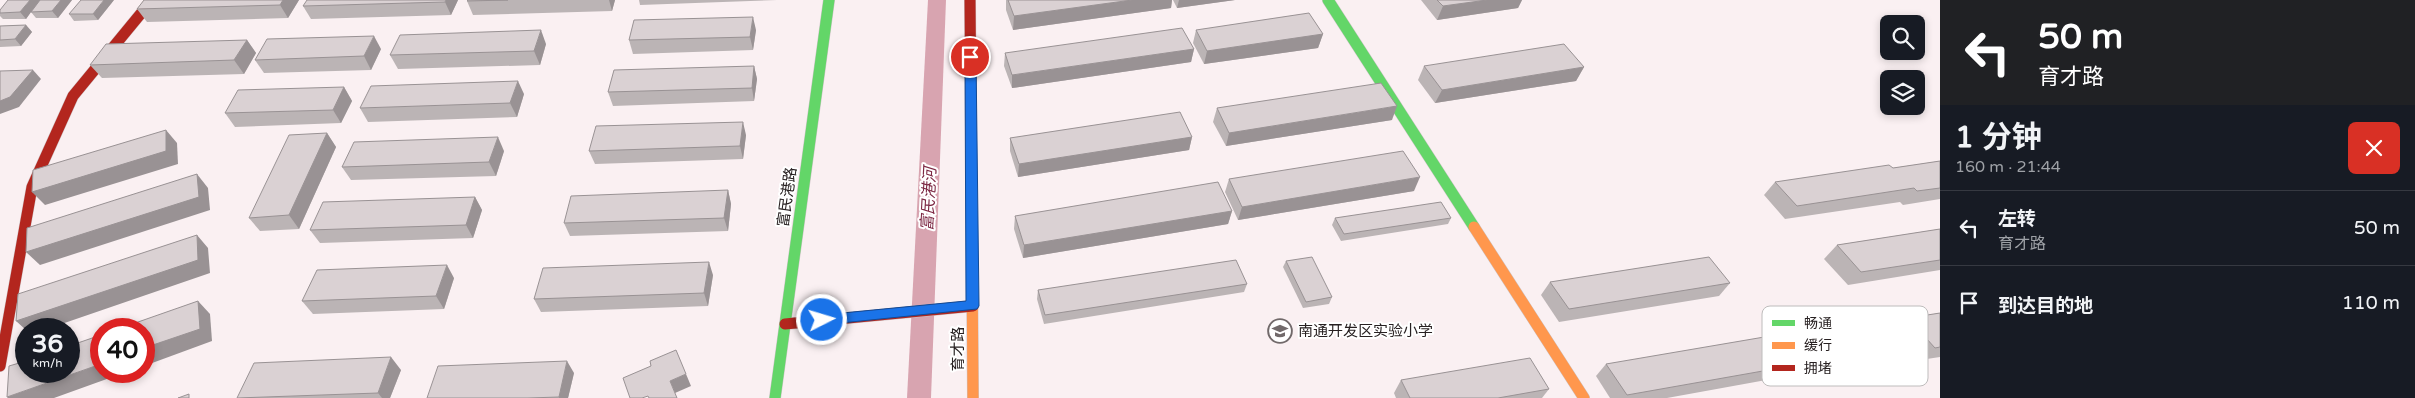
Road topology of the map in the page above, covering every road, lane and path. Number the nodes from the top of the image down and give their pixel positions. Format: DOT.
graph roads {
  1 [pos="152,0"];
  2 [pos="829,0"];
  3 [pos="970,0"];
  4 [pos="1328,0"];
  5 [pos="972,306"];
  6 [pos="785,324"];
  7 [pos="0,366"];
  8 [pos="775,398"];
  9 [pos="973,398"];
  10 [pos="1584,398"];
  1 -- 7 [label="street"];
  2 -- 6 [label="street, 富民港路"];
  3 -- 5 [label="street, 育才路"];
  4 -- 10 [label="street"];
  5 -- 6 [label="street"];
  5 -- 9 [label="street, 育才路"];
  6 -- 8 [label="street, 富民港路"];
}
